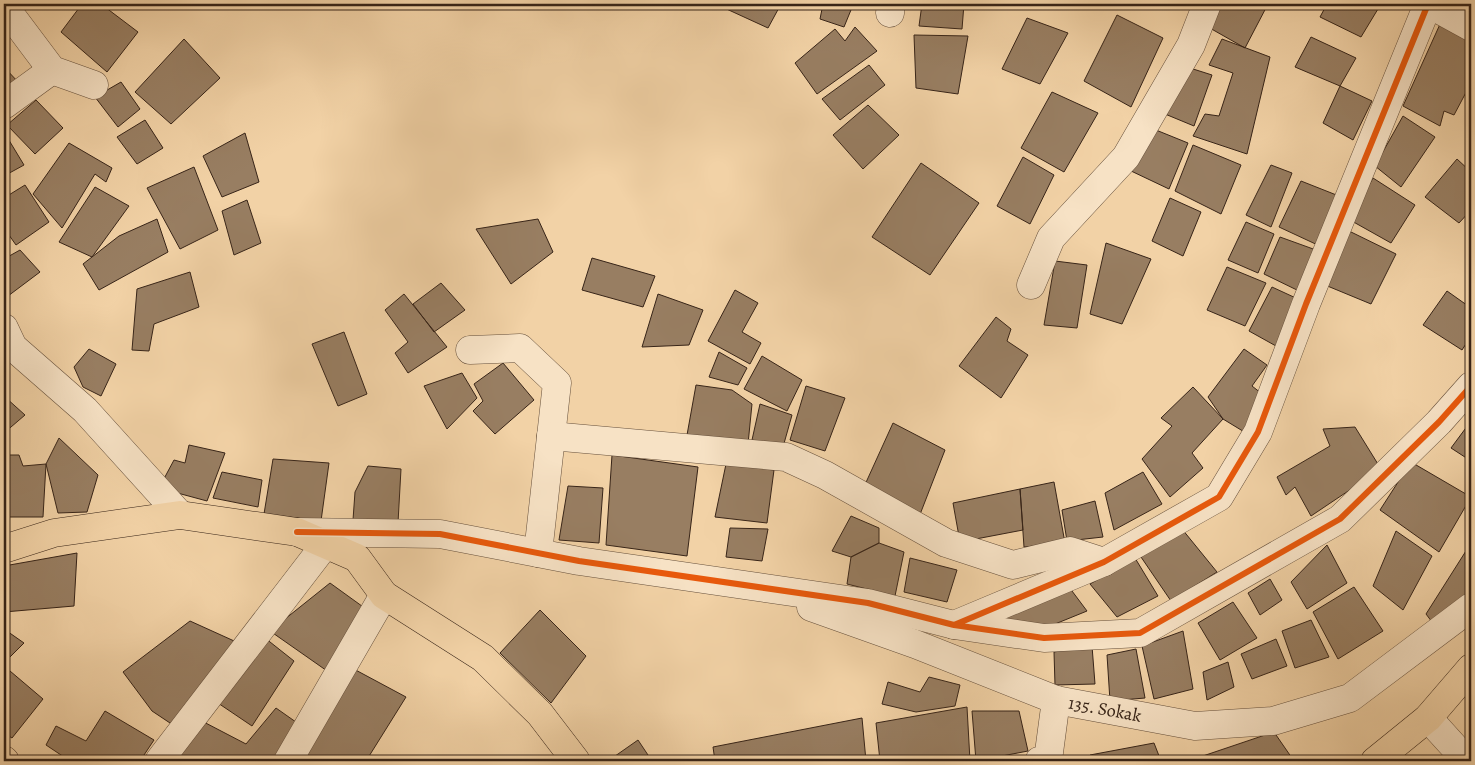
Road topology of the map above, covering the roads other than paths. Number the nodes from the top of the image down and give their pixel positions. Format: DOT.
graph roads {
  1 [pos="1207,4"];
  2 [pos="1429,4"];
  3 [pos="4,6"];
  4 [pos="1471,27"];
  5 [pos="52,70"];
  6 [pos="94,85"];
  7 [pos="4,105"];
  8 [pos="1031,285"];
  9 [pos="4,328"];
  10 [pos="470,350"];
  11 [pos="1471,386"];
  12 [pos="551,436"];
  13 [pos="180,515"];
  14 [pos="330,538"];
  15 [pos="4,549"];
  16 [pos="538,553"];
  17 [pos="1104,562"];
  18 [pos="726,583"];
  19 [pos="384,595"];
  20 [pos="1471,607"];
  21 [pos="954,625"];
  22 [pos="1471,668"];
  23 [pos="1056,700"];
  24 [pos="1428,718"];
  25 [pos="159,761"];
  26 [pos="288,761"];
  27 [pos="576,761"];
  28 [pos="1039,761"];
  29 [pos="1375,761"];
  30 [pos="1467,761"];
  1 -- 8 [label="street"];
  2 -- 4 [label="street"];
  2 -- 17 [label="street"];
  3 -- 5 [label="street"];
  5 -- 6 [label="street"];
  5 -- 7 [label="street"];
  9 -- 13 [label="street"];
  10 -- 12 [label="street"];
  11 -- 21 [label="street"];
  12 -- 16 [label="street"];
  12 -- 17 [label="street"];
  13 -- 14 [label="main road"];
  13 -- 15 [label="main road"];
  14 -- 16 [label="street"];
  14 -- 19 [label="main road"];
  14 -- 25 [label="street"];
  16 -- 18 [label="street"];
  17 -- 21 [label="street"];
  18 -- 21 [label="street"];
  18 -- 23 [label="street, 135. Sokak"];
  19 -- 26 [label="street"];
  19 -- 27 [label="main road"];
  20 -- 23 [label="street, 135. Sokak"];
  22 -- 24 [label="main road"];
  23 -- 28 [label="street"];
  24 -- 29 [label="main road"];
  24 -- 30 [label="street"];
}
